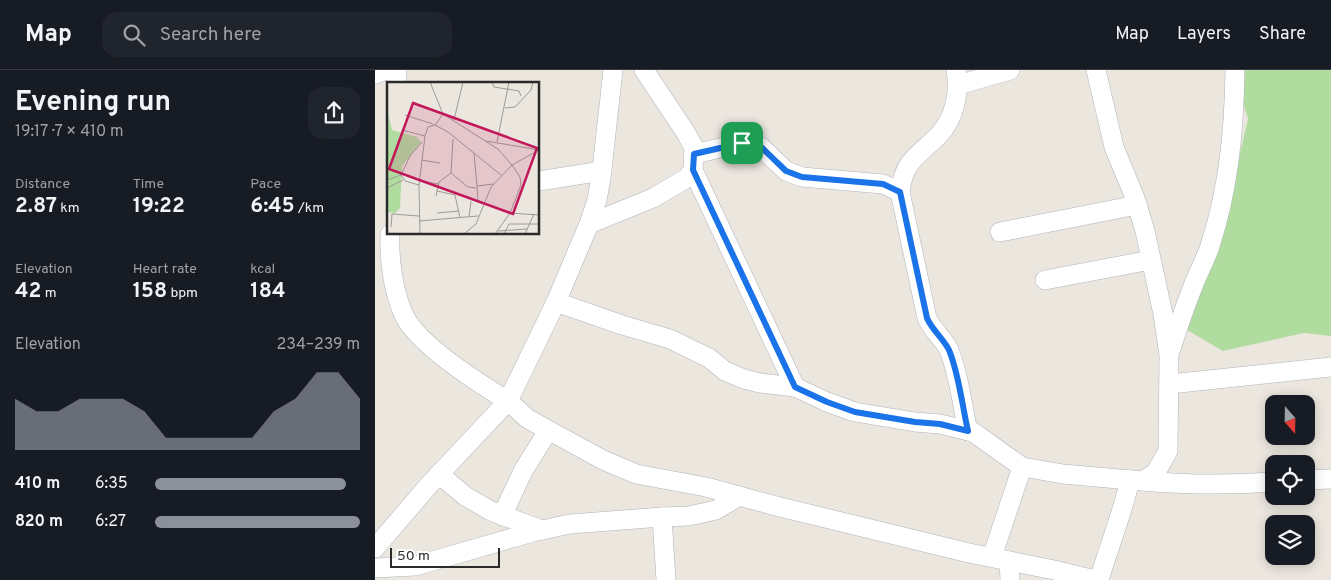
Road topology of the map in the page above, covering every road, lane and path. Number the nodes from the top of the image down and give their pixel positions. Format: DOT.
graph roads {
  1 [pos="386,70"];
  2 [pos="633,70"];
  3 [pos="644,70"];
  4 [pos="1010,70"];
  5 [pos="1096,70"];
  6 [pos="1235,70"];
  7 [pos="613,71"];
  8 [pos="375,74"];
  9 [pos="957,78"];
  10 [pos="693,162"];
  11 [pos="602,171"];
  12 [pos="540,181"];
  13 [pos="900,192"];
  14 [pos="1137,206"];
  15 [pos="589,224"];
  16 [pos="1000,232"];
  17 [pos="390,235"];
  18 [pos="1151,260"];
  19 [pos="1045,280"];
  20 [pos="556,302"];
  21 [pos="1169,355"];
  22 [pos="1331,367"];
  23 [pos="1170,384"];
  24 [pos="795,387"];
  25 [pos="508,401"];
  26 [pos="548,431"];
  27 [pos="968,431"];
  28 [pos="1023,467"];
  29 [pos="439,474"];
  30 [pos="1331,479"];
  31 [pos="1315,480"];
  32 [pos="1137,481"];
  33 [pos="1265,483"];
  34 [pos="739,496"];
  35 [pos="502,516"];
  36 [pos="662,517"];
  37 [pos="542,530"];
  38 [pos="375,548"];
  39 [pos="1001,559"];
  40 [pos="375,568"];
  41 [pos="666,580"];
  42 [pos="1010,580"];
  43 [pos="1097,580"];
  1 -- 8 [label="street"];
  2 -- 7 [label="street"];
  3 -- 10 [label="street"];
  4 -- 9 [label="street"];
  5 -- 14 [label="street"];
  6 -- 21 [label="street"];
  7 -- 11 [label="street"];
  9 -- 13 [label="street"];
  10 -- 13 [label="street"];
  10 -- 15 [label="street"];
  10 -- 24 [label="street"];
  11 -- 12 [label="street"];
  11 -- 15 [label="street"];
  13 -- 27 [label="street"];
  14 -- 16 [label="street"];
  14 -- 18 [label="street"];
  15 -- 20 [label="street"];
  17 -- 25 [label="street"];
  18 -- 19 [label="street"];
  18 -- 21 [label="street"];
  20 -- 24 [label="street"];
  20 -- 25 [label="street"];
  21 -- 23 [label="street"];
  22 -- 23 [label="street"];
  23 -- 32 [label="street"];
  24 -- 27 [label="street"];
  25 -- 26 [label="street"];
  25 -- 29 [label="street"];
  26 -- 34 [label="street"];
  26 -- 35 [label="street"];
  27 -- 28 [label="street"];
  28 -- 32 [label="street"];
  28 -- 39 [label="street"];
  29 -- 35 [label="street"];
  29 -- 38 [label="street"];
  30 -- 31 [label="street"];
  32 -- 33 [label="street"];
  32 -- 43 [label="street"];
  34 -- 36 [label="street"];
  34 -- 39 [label="street"];
  35 -- 37 [label="street"];
  36 -- 37 [label="street"];
  36 -- 41 [label="street"];
  37 -- 40 [label="street"];
  39 -- 42 [label="street"];
  39 -- 43 [label="street"];
}
